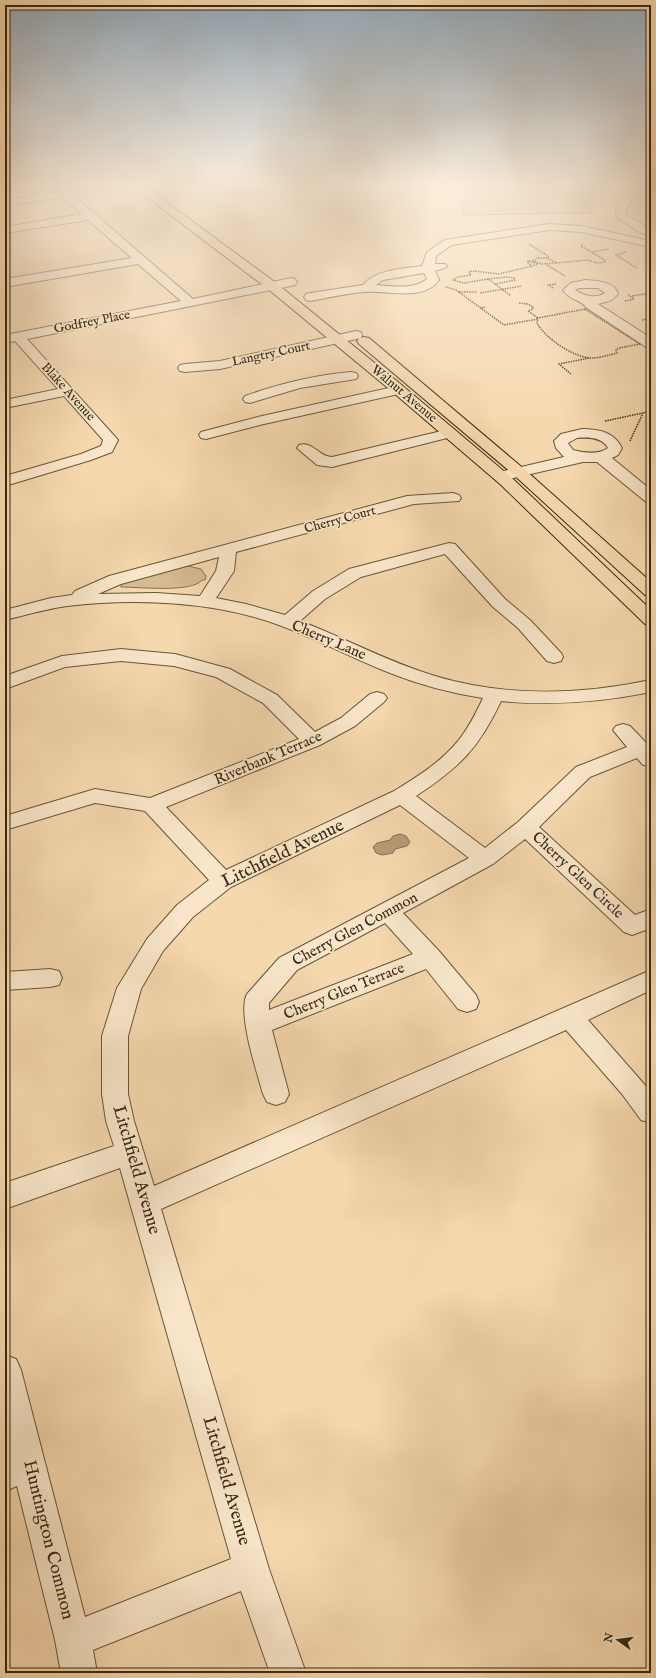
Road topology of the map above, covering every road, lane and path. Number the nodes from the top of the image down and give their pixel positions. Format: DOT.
graph roads {
  1 [pos="104,266"];
  2 [pos="148,266"];
  3 [pos="245,266"];
  4 [pos="438,266"];
  5 [pos="530,266"];
  6 [pos="548,266"];
  7 [pos="634,266"];
  8 [pos="428,267"];
  9 [pos="637,268"];
  10 [pos="279,273"];
  11 [pos="647,274"];
  12 [pos="651,274"];
  13 [pos="471,275"];
  14 [pos="566,277"];
  15 [pos="488,280"];
  16 [pos="479,281"];
  17 [pos="291,282"];
  18 [pos="5,283"];
  19 [pos="430,283"];
  20 [pos="494,284"];
  21 [pos="272,286"];
  22 [pos="522,286"];
  23 [pos="366,288"];
  24 [pos="502,289"];
  25 [pos="459,292"];
  26 [pos="477,292"];
  27 [pos="480,293"];
  28 [pos="651,293"];
  29 [pos="511,296"];
  30 [pos="310,297"];
  31 [pos="631,297"];
  32 [pos="586,299"];
  33 [pos="190,303"];
  34 [pos="519,303"];
  35 [pos="486,307"];
  36 [pos="323,308"];
  37 [pos="480,308"];
  38 [pos="538,318"];
  39 [pos="343,325"];
  40 [pos="356,335"];
  41 [pos="11,338"];
  42 [pos="337,339"];
  43 [pos="651,344"];
  44 [pos="590,358"];
  45 [pos="185,368"];
  46 [pos="376,371"];
  47 [pos="571,374"];
  48 [pos="351,376"];
  49 [pos="396,387"];
  50 [pos="68,391"];
  51 [pos="250,399"];
  52 [pos="5,404"];
  53 [pos="450,433"];
  54 [pos="206,435"];
  55 [pos="304,448"];
  56 [pos="601,457"];
  57 [pos="583,458"];
  58 [pos="519,472"];
  59 [pos="500,476"];
  60 [pos="5,481"];
  61 [pos="453,498"];
  62 [pos="651,498"];
  63 [pos="228,551"];
  64 [pos="651,591"];
  65 [pos="67,601"];
  66 [pos="205,601"];
  67 [pos="499,603"];
  68 [pos="480,607"];
  69 [pos="5,615"];
  70 [pos="651,620"];
  71 [pos="288,622"];
  72 [pos="554,657"];
  73 [pos="5,683"];
  74 [pos="651,686"];
  75 [pos="495,694"];
  76 [pos="377,698"];
  77 [pos="623,730"];
  78 [pos="313,741"];
  79 [pos="646,755"];
  80 [pos="402,796"];
  81 [pos="152,806"];
  82 [pos="5,823"];
  83 [pos="526,827"];
  84 [pos="485,859"];
  85 [pos="224,881"];
  86 [pos="388,911"];
  87 [pos="651,918"];
  88 [pos="430,956"];
  89 [pos="50,978"];
  90 [pos="651,979"];
  91 [pos="5,981"];
  92 [pos="467,1002"];
  93 [pos="570,1017"];
  94 [pos="258,1024"];
  95 [pos="276,1094"];
  96 [pos="651,1112"];
  97 [pos="129,1153"];
  98 [pos="5,1196"];
  99 [pos="145,1203"];
  100 [pos="5,1370"];
  101 [pos="17,1468"];
  102 [pos="251,1568"];
  103 [pos="76,1657"];
  104 [pos="288,1673"];
  1 -- 18 [label="street"];
  2 -- 33 [label="street"];
  3 -- 21 [label="main road, Walnut Avenue"];
  4 -- 8 [label="street"];
  5 -- 13 [label="path"];
  6 -- 14 [label="path"];
  7 -- 9 [label="path"];
  8 -- 19 [label="street"];
  8 -- 23 [label="street"];
  10 -- 17 [label="main road"];
  11 -- 12 [label="path"];
  13 -- 16 [label="path"];
  13 -- 16 [label="path"];
  15 -- 16 [label="path"];
  15 -- 20 [label="path"];
  15 -- 20 [label="path"];
  17 -- 21 [label="street, Godfrey Place"];
  17 -- 30 [label="main road"];
  19 -- 23 [label="street"];
  19 -- 25 [label="path"];
  20 -- 24 [label="path"];
  21 -- 33 [label="street, Godfrey Place"];
  21 -- 42 [label="main road, Walnut Avenue"];
  22 -- 24 [label="path"];
  23 -- 30 [label="street"];
  24 -- 27 [label="path"];
  24 -- 29 [label="path"];
  25 -- 26 [label="path"];
  25 -- 37 [label="path"];
  28 -- 31 [label="path"];
  30 -- 36 [label="main road"];
  32 -- 43 [label="street"];
  33 -- 41 [label="street, Godfrey Place"];
  34 -- 38 [label="path"];
  35 -- 37 [label="path"];
  37 -- 38 [label="path"];
  38 -- 44 [label="path"];
  38 -- 44 [label="path"];
  39 -- 40 [label="main road, Walnut Avenue"];
  40 -- 42 [label="street, Langtry Court"];
  40 -- 58 [label="main road, Walnut Avenue"];
  41 -- 50 [label="street, Blake Avenue"];
  42 -- 45 [label="street, Langtry Court"];
  42 -- 46 [label="main road, Walnut Avenue"];
  44 -- 47 [label="path"];
  46 -- 48 [label="street"];
  46 -- 49 [label="main road, Walnut Avenue"];
  48 -- 49 [label="street"];
  48 -- 51 [label="street"];
  49 -- 53 [label="main road, Walnut Avenue"];
  49 -- 54 [label="street"];
  50 -- 52 [label="street"];
  50 -- 60 [label="street, Blake Avenue"];
  53 -- 55 [label="street"];
  53 -- 59 [label="main road, Walnut Avenue"];
  56 -- 57 [label="street"];
  56 -- 57 [label="street"];
  56 -- 62 [label="street"];
  57 -- 58 [label="street"];
  58 -- 59 [label="street"];
  58 -- 64 [label="main road, Walnut Avenue"];
  59 -- 70 [label="main road, Walnut Avenue"];
  61 -- 63 [label="street, Cherry Court"];
  63 -- 65 [label="street, Cherry Court"];
  63 -- 66 [label="street"];
  65 -- 66 [label="street, Cherry Lane"];
  65 -- 69 [label="street, Cherry Lane"];
  66 -- 71 [label="street, Cherry Lane"];
  67 -- 68 [label="street"];
  67 -- 71 [label="street"];
  67 -- 72 [label="street"];
  71 -- 75 [label="street, Cherry Lane"];
  73 -- 78 [label="street"];
  74 -- 75 [label="street, Cherry Lane"];
  75 -- 80 [label="street, Litchfield Avenue"];
  76 -- 78 [label="street, Riverbank Terrace"];
  77 -- 79 [label="street"];
  78 -- 81 [label="street, Riverbank Terrace"];
  79 -- 83 [label="street, Cherry Glen Common"];
  80 -- 84 [label="street"];
  80 -- 85 [label="street, Litchfield Avenue"];
  81 -- 82 [label="street"];
  81 -- 85 [label="street"];
  83 -- 84 [label="street, Cherry Glen Common"];
  83 -- 87 [label="street, Cherry Glen Circle"];
  84 -- 86 [label="street, Cherry Glen Common"];
  85 -- 97 [label="street, Litchfield Avenue"];
  86 -- 88 [label="street"];
  86 -- 94 [label="street, Cherry Glen Common"];
  88 -- 92 [label="street"];
  88 -- 94 [label="street, Cherry Glen Terrace"];
  89 -- 91 [label="street"];
  90 -- 93 [label="street"];
  93 -- 96 [label="street"];
  93 -- 99 [label="street"];
  94 -- 95 [label="street, Cherry Glen Common"];
  97 -- 98 [label="street"];
  97 -- 99 [label="street, Litchfield Avenue"];
  99 -- 102 [label="street, Litchfield Avenue"];
  100 -- 101 [label="street, Huntington Common"];
  101 -- 103 [label="street, Huntington Common"];
  102 -- 103 [label="street, Huntington Common"];
  102 -- 104 [label="street, Litchfield Avenue"];
}
